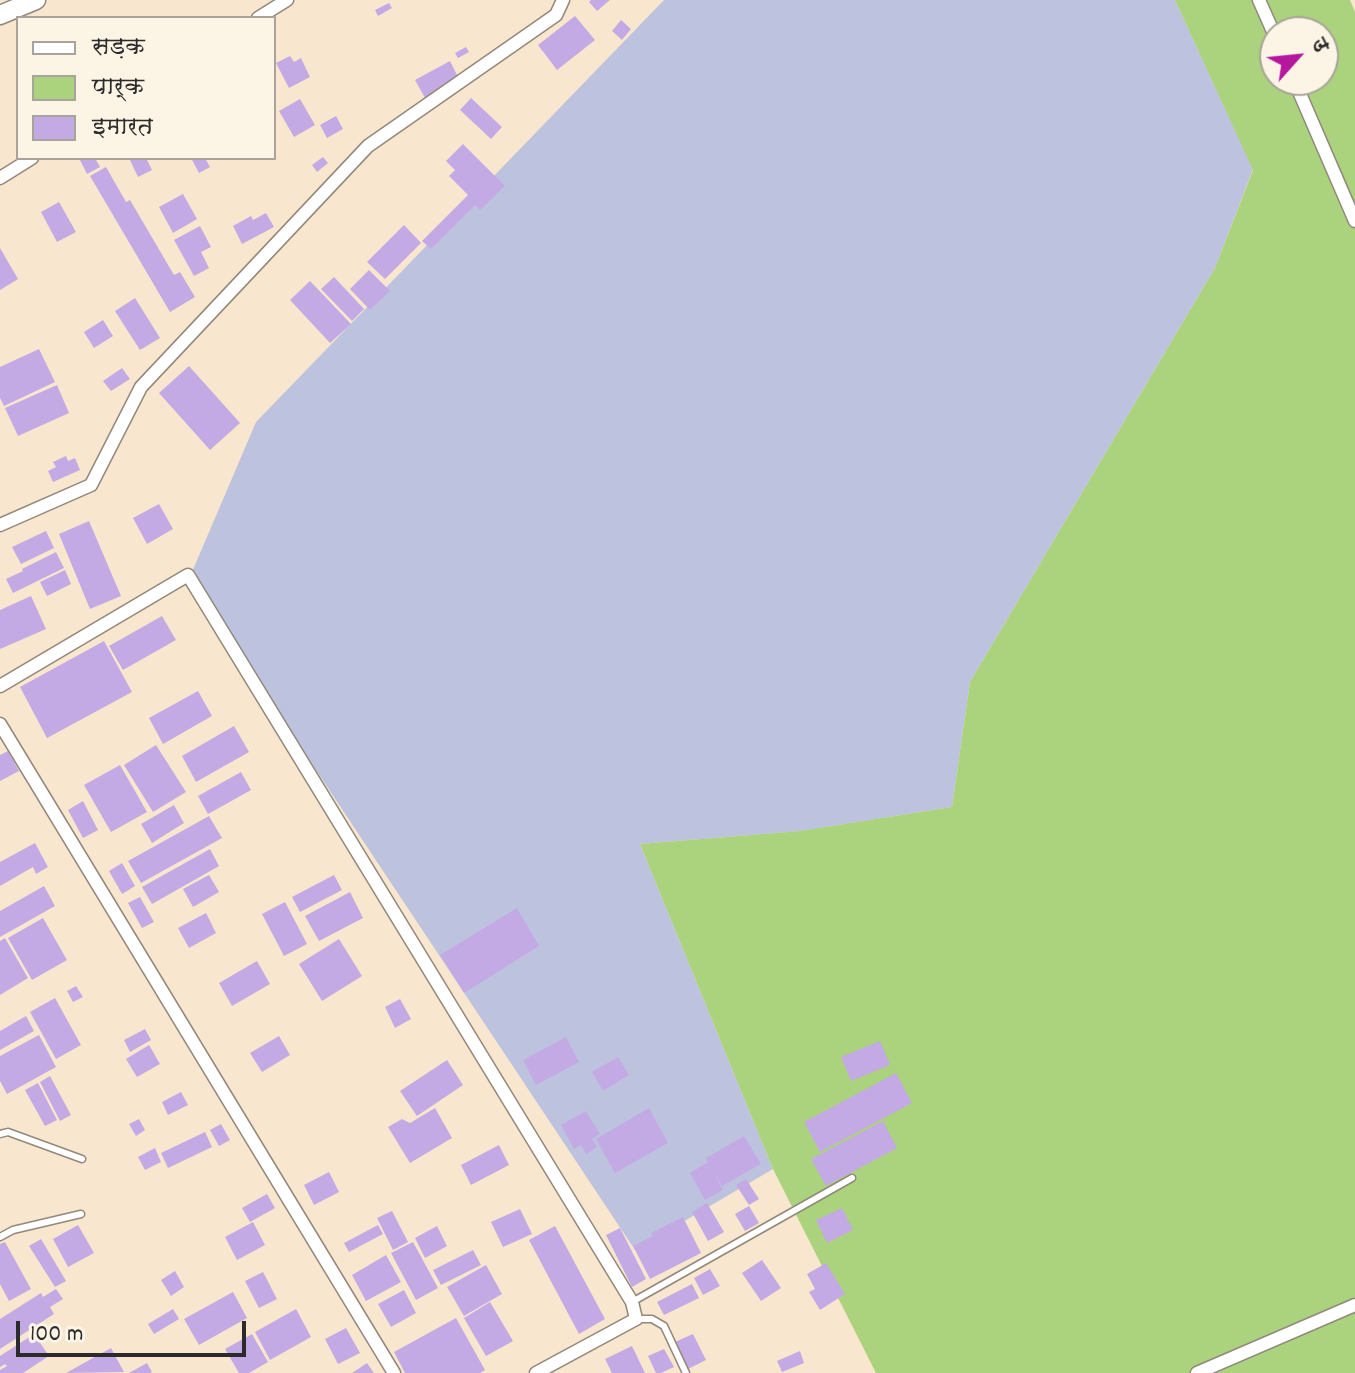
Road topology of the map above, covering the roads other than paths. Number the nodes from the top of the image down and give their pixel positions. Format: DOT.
graph roads {
  1 [pos="36,0"];
  2 [pos="287,0"];
  3 [pos="563,0"];
  4 [pos="0,15"];
  5 [pos="261,16"];
  6 [pos="1301,96"];
  7 [pos="29,160"];
  8 [pos="0,178"];
  9 [pos="1355,221"];
  10 [pos="0,525"];
  11 [pos="0,686"];
  12 [pos="0,724"];
  13 [pos="0,1134"];
  14 [pos="82,1159"];
  15 [pos="852,1178"];
  16 [pos="81,1214"];
  17 [pos="0,1237"];
  18 [pos="632,1302"];
  19 [pos="1355,1305"];
  20 [pos="636,1319"];
  21 [pos="394,1373"];
  22 [pos="536,1373"];
  23 [pos="686,1373"];
  24 [pos="1197,1373"];
  1 -- 4 [label="street"];
  2 -- 5 [label="street"];
  3 -- 10 [label="street"];
  6 -- 9 [label="street"];
  7 -- 8 [label="street"];
  11 -- 18 [label="street"];
  12 -- 21 [label="street"];
  13 -- 14 [label="lane"];
  15 -- 18 [label="lane"];
  16 -- 17 [label="lane"];
  18 -- 20 [label="street"];
  19 -- 24 [label="street"];
  20 -- 22 [label="street"];
  20 -- 23 [label="lane"];
}
